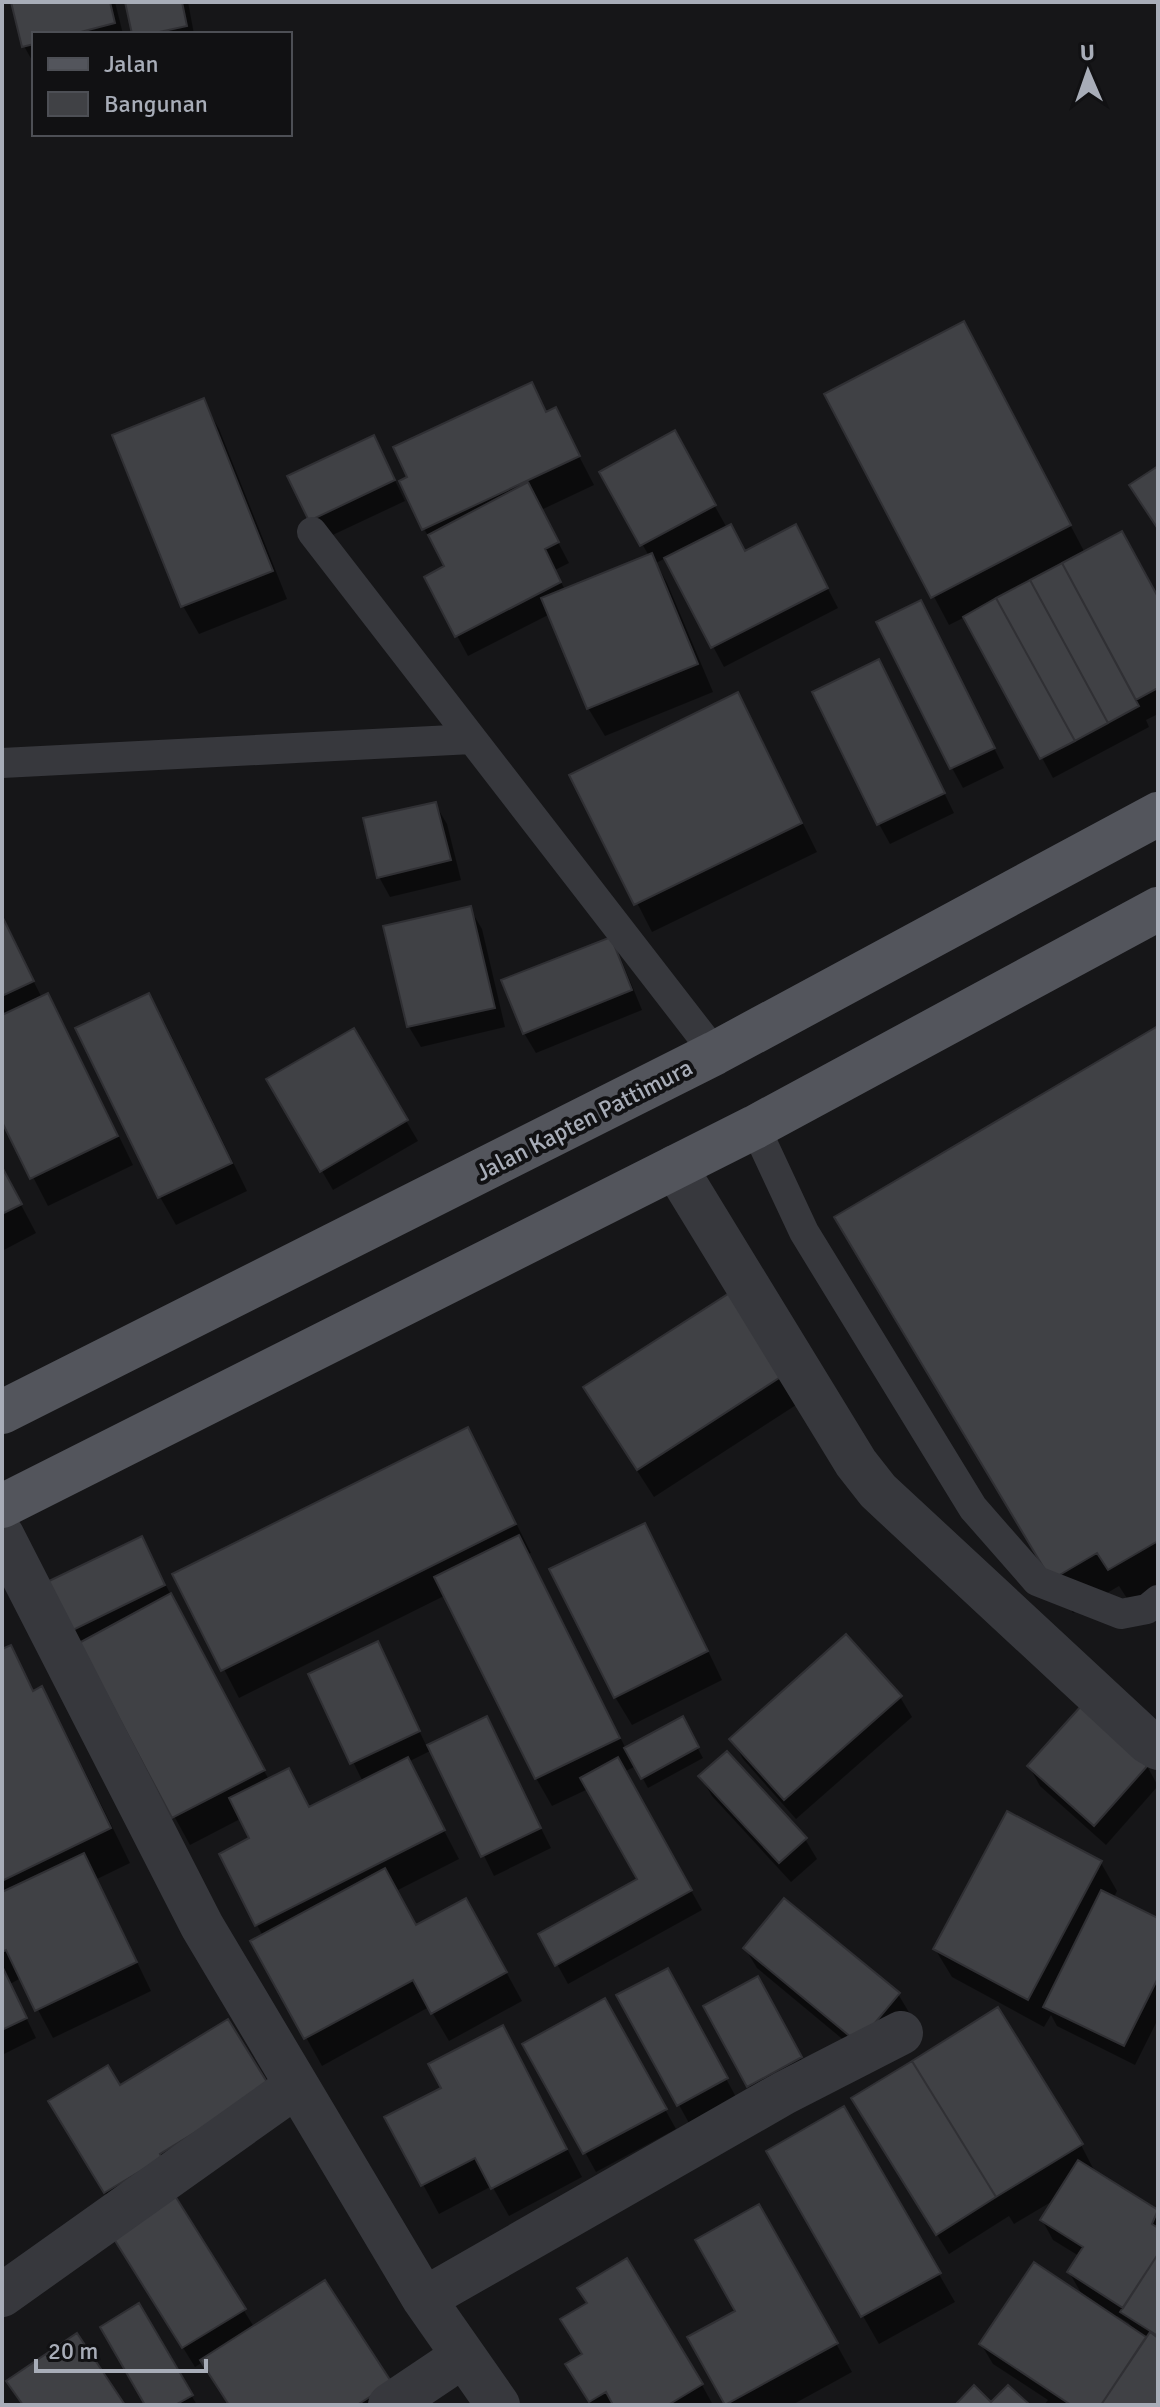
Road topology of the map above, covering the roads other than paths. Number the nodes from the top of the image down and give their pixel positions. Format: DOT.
graph roads {
  1 [pos="312,532"];
  2 [pos="472,739"];
  3 [pos="2,763"];
  4 [pos="1158,814"];
  5 [pos="1158,909"];
  6 [pos="715,1053"];
  7 [pos="755,1127"];
  8 [pos="675,1167"];
  9 [pos="2,1412"];
  10 [pos="2,1506"];
  11 [pos="2,1535"];
  12 [pos="1158,1600"];
  13 [pos="1158,1748"];
  14 [pos="901,2033"];
  15 [pos="296,2086"];
  16 [pos="2,2295"];
  17 [pos="424,2299"];
  18 [pos="463,2356"];
  19 [pos="390,2405"];
  20 [pos="498,2405"];
  1 -- 2 [label="lane"];
  2 -- 3 [label="lane"];
  2 -- 6 [label="lane"];
  4 -- 6 [label="main road, Jalan Kapten Pattimura"];
  5 -- 7 [label="main road"];
  6 -- 9 [label="main road, Jalan Kapten Pattimura"];
  7 -- 8 [label="main road"];
  7 -- 12 [label="lane"];
  8 -- 10 [label="main road"];
  8 -- 13 [label="street"];
  11 -- 15 [label="street"];
  14 -- 17 [label="street"];
  15 -- 16 [label="street"];
  15 -- 17 [label="street"];
  17 -- 18 [label="street"];
  18 -- 19 [label="street"];
  18 -- 20 [label="street"];
}
